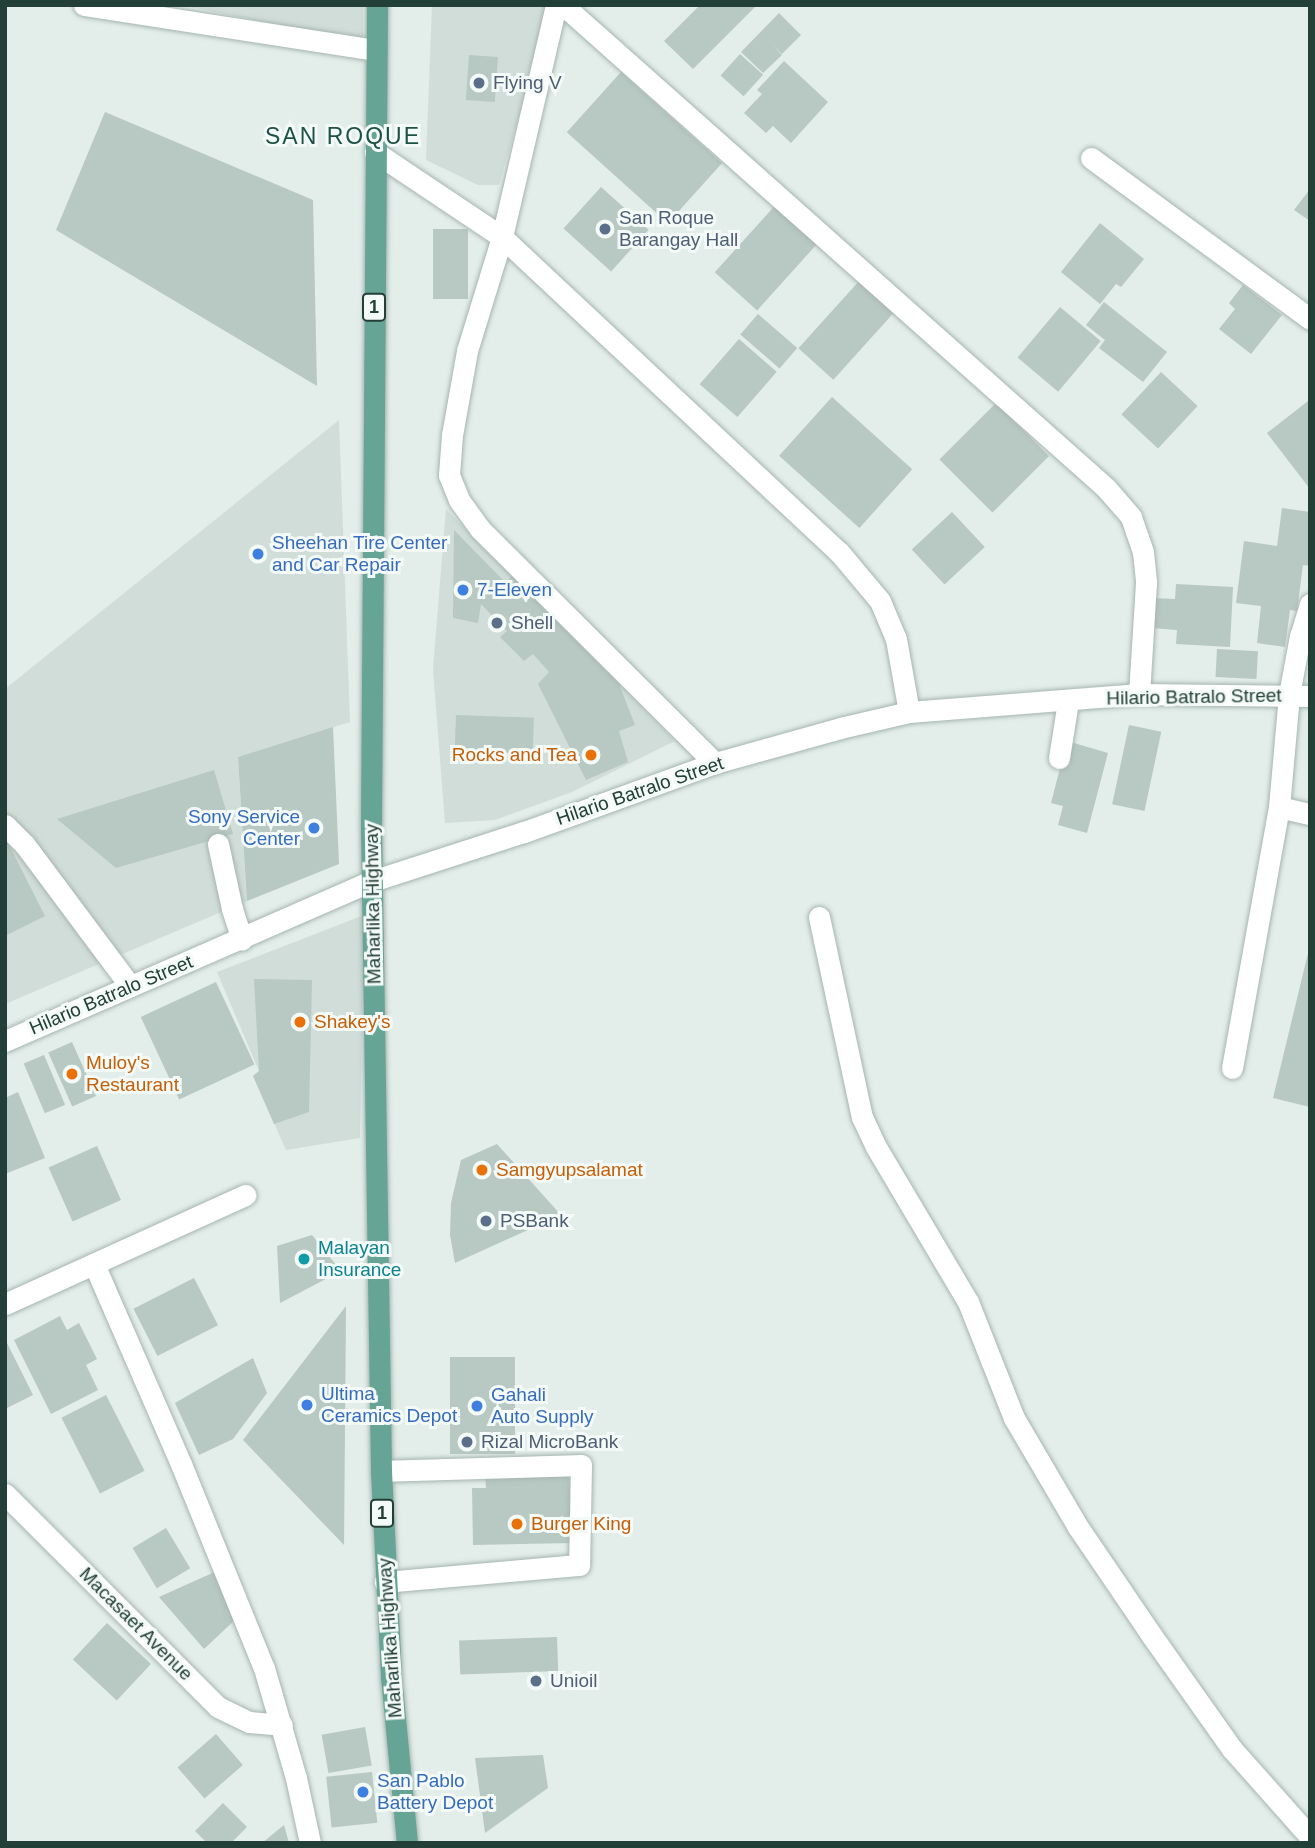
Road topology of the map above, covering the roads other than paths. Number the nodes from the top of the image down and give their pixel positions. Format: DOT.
graph roads {
  1 [pos="84,5"];
  2 [pos="377,5"];
  3 [pos="556,5"];
  4 [pos="563,5"];
  5 [pos="376,50"];
  6 [pos="375,152"];
  7 [pos="1091,158"];
  8 [pos="502,237"];
  9 [pos="1310,319"];
  10 [pos="1310,604"];
  11 [pos="1139,694"];
  12 [pos="1299,696"];
  13 [pos="1068,701"];
  14 [pos="909,712"];
  15 [pos="1059,758"];
  16 [pos="715,764"];
  17 [pos="1279,807"];
  18 [pos="1310,814"];
  19 [pos="5,825"];
  20 [pos="218,844"];
  21 [pos="372,881"];
  22 [pos="819,917"];
  23 [pos="242,939"];
  24 [pos="130,986"];
  25 [pos="5,1041"];
  26 [pos="1232,1068"];
  27 [pos="245,1195"];
  28 [pos="94,1264"];
  29 [pos="5,1304"];
  30 [pos="381,1471"];
  31 [pos="5,1494"];
  32 [pos="385,1582"];
  33 [pos="282,1725"];
  34 [pos="1310,1837"];
  35 [pos="310,1843"];
  36 [pos="407,1843"];
  1 -- 5 [label="street"];
  2 -- 5 [label="main road, Maharlika Highway / 1"];
  3 -- 8 [label="street"];
  4 -- 11 [label="street"];
  5 -- 6 [label="main road, Maharlika Highway / 1"];
  6 -- 8 [label="street"];
  6 -- 21 [label="main road, Maharlika Highway / 1"];
  7 -- 9 [label="street"];
  8 -- 14 [label="street"];
  8 -- 16 [label="street"];
  10 -- 12 [label="street"];
  11 -- 12 [label="street, Hilario Batralo Street"];
  11 -- 13 [label="street, Hilario Batralo Street"];
  12 -- 17 [label="street"];
  13 -- 14 [label="street, Hilario Batralo Street"];
  13 -- 15 [label="street"];
  14 -- 16 [label="street, Hilario Batralo Street"];
  16 -- 21 [label="street, Hilario Batralo Street"];
  17 -- 18 [label="street"];
  17 -- 26 [label="street"];
  19 -- 24 [label="street"];
  20 -- 23 [label="street"];
  21 -- 23 [label="street, Hilario Batralo Street"];
  21 -- 30 [label="main road, Maharlika Highway / 1"];
  22 -- 34 [label="street"];
  23 -- 24 [label="street, Hilario Batralo Street"];
  24 -- 25 [label="street, Hilario Batralo Street"];
  27 -- 28 [label="street"];
  28 -- 29 [label="street"];
  28 -- 33 [label="street"];
  30 -- 32 [label="main road, Maharlika Highway / 1"];
  30 -- 32 [label="street"];
  31 -- 33 [label="street, Macasaet Avenue"];
  32 -- 36 [label="main road, Maharlika Highway / 1"];
  33 -- 35 [label="street"];
}
